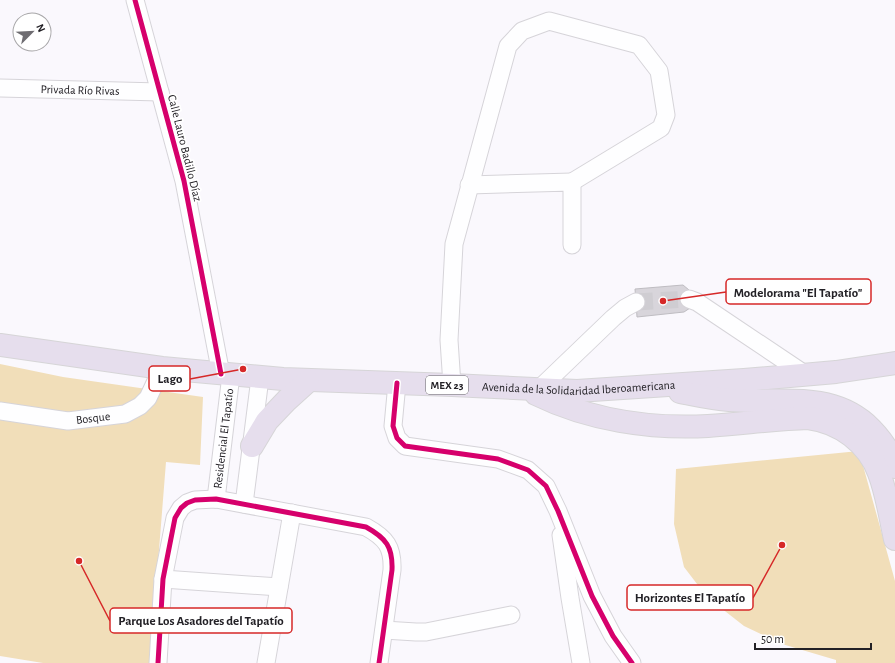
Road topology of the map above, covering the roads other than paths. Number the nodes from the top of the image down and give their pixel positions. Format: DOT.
graph roads {
  1 [pos="135,0"];
  2 [pos="0,88"];
  3 [pos="160,92"];
  4 [pos="572,182"];
  5 [pos="469,185"];
  6 [pos="572,245"];
  7 [pos="689,299"];
  8 [pos="636,302"];
  9 [pos="0,345"];
  10 [pos="895,363"];
  11 [pos="162,368"];
  12 [pos="226,375"];
  13 [pos="806,375"];
  14 [pos="260,378"];
  15 [pos="308,381"];
  16 [pos="397,383"];
  17 [pos="452,385"];
  18 [pos="643,386"];
  19 [pos="533,389"];
  20 [pos="0,411"];
  21 [pos="252,446"];
  22 [pos="895,467"];
  23 [pos="216,499"];
  24 [pos="244,504"];
  25 [pos="558,511"];
  26 [pos="292,513"];
  27 [pos="895,539"];
  28 [pos="163,579"];
  29 [pos="279,587"];
  30 [pos="592,596"];
  31 [pos="570,598"];
  32 [pos="511,616"];
  33 [pos="384,630"];
  34 [pos="158,663"];
  35 [pos="266,663"];
  36 [pos="378,663"];
  37 [pos="581,663"];
  38 [pos="632,663"];
  1 -- 3 [label="street, Calle Lauro Badillo Díaz"];
  2 -- 3 [label="street, Privada Río Rivas"];
  3 -- 12 [label="street, Calle Lauro Badillo Díaz"];
  4 -- 5 [label="street"];
  4 -- 5 [label="street"];
  4 -- 6 [label="street"];
  5 -- 17 [label="street"];
  7 -- 13 [label="street"];
  8 -- 19 [label="street"];
  9 -- 11 [label="highway, Avenida de la Solidaridad Iberoamericana / MEX 23"];
  10 -- 13 [label="highway, Avenida de la Solidaridad Iberoamericana / MEX 23"];
  11 -- 12 [label="highway, Avenida de la Solidaridad Iberoamericana / MEX 23"];
  11 -- 20 [label="street, Bosque"];
  12 -- 14 [label="highway, Avenida de la Solidaridad Iberoamericana / MEX 23"];
  12 -- 23 [label="street, Residencial El Tapatío"];
  13 -- 18 [label="highway, Avenida de la Solidaridad Iberoamericana / MEX 23"];
  14 -- 15 [label="highway, Avenida de la Solidaridad Iberoamericana / MEX 23"];
  14 -- 21 [label="street"];
  15 -- 16 [label="highway, Avenida de la Solidaridad Iberoamericana / MEX 23"];
  15 -- 21 [label="highway"];
  16 -- 17 [label="highway, Avenida de la Solidaridad Iberoamericana / MEX 23"];
  16 -- 25 [label="street"];
  17 -- 19 [label="highway, Avenida de la Solidaridad Iberoamericana / MEX 23"];
  18 -- 19 [label="highway, Avenida de la Solidaridad Iberoamericana / MEX 23"];
  18 -- 22 [label="highway"];
  19 -- 27 [label="highway"];
  21 -- 24 [label="street"];
  23 -- 24 [label="street"];
  23 -- 28 [label="street, Residencial El Tapatío"];
  24 -- 26 [label="street"];
  25 -- 30 [label="street"];
  25 -- 31 [label="street"];
  26 -- 29 [label="street"];
  26 -- 33 [label="street"];
  28 -- 29 [label="street"];
  28 -- 34 [label="street, Residencial El Tapatío"];
  29 -- 35 [label="street"];
  30 -- 31 [label="street"];
  30 -- 38 [label="street"];
  31 -- 37 [label="street"];
  32 -- 33 [label="street"];
  33 -- 36 [label="street"];
}
